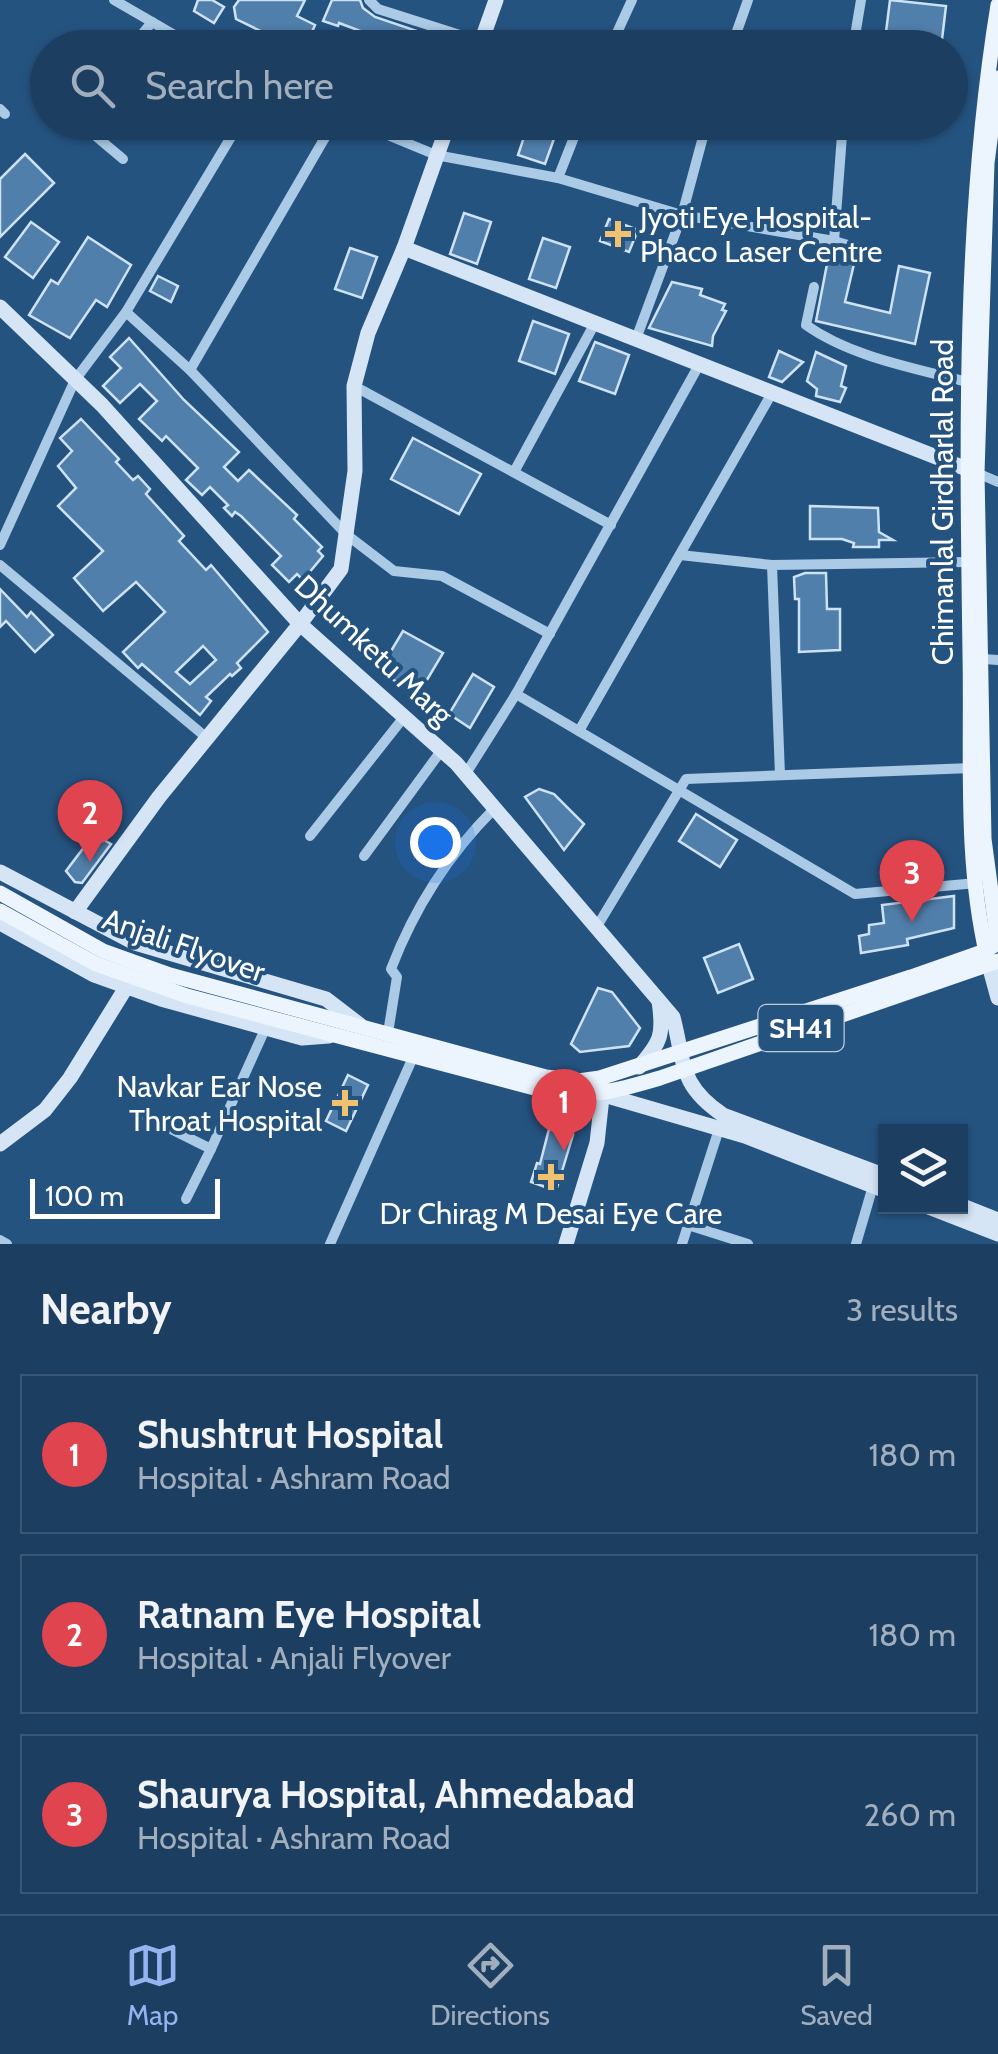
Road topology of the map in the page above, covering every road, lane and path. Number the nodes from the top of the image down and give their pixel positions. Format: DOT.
graph roads {
  1 [pos="114,0"];
  2 [pos="369,0"];
  3 [pos="496,0"];
  4 [pos="632,0"];
  5 [pos="748,0"];
  6 [pos="861,0"];
  7 [pos="998,5"];
  8 [pos="152,22"];
  9 [pos="145,30"];
  10 [pos="166,30"];
  11 [pos="438,30"];
  12 [pos="485,30"];
  13 [pos="620,30"];
  14 [pos="737,30"];
  15 [pos="856,30"];
  16 [pos="998,78"];
  17 [pos="996,116"];
  18 [pos="100,140"];
  19 [pos="229,140"];
  20 [pos="324,140"];
  21 [pos="400,140"];
  22 [pos="442,140"];
  23 [pos="573,140"];
  24 [pos="702,140"];
  25 [pos="842,140"];
  26 [pos="436,155"];
  27 [pos="123,159"];
  28 [pos="558,178"];
  29 [pos="682,215"];
  30 [pos="834,241"];
  31 [pos="991,244"];
  32 [pos="404,248"];
  33 [pos="869,252"];
  34 [pos="814,287"];
  35 [pos="0,306"];
  36 [pos="126,312"];
  37 [pos="595,323"];
  38 [pos="636,339"];
  39 [pos="699,365"];
  40 [pos="190,370"];
  41 [pos="75,380"];
  42 [pos="967,382"];
  43 [pos="354,386"];
  44 [pos="772,393"];
  45 [pos="972,471"];
  46 [pos="514,472"];
  47 [pos="998,482"];
  48 [pos="611,525"];
  49 [pos="347,535"];
  50 [pos="0,546"];
  51 [pos="680,555"];
  52 [pos="968,562"];
  53 [pos="0,565"];
  54 [pos="772,565"];
  55 [pos="300,624"];
  56 [pos="550,634"];
  57 [pos="990,659"];
  58 [pos="516,694"];
  59 [pos="404,717"];
  60 [pos="579,731"];
  61 [pos="206,738"];
  62 [pos="441,751"];
  63 [pos="972,768"];
  64 [pos="465,774"];
  65 [pos="780,775"];
  66 [pos="679,790"];
  67 [pos="494,809"];
  68 [pos="310,836"];
  69 [pos="364,856"];
  70 [pos="0,872"];
  71 [pos="977,883"];
  72 [pos="0,894"];
  73 [pos="0,911"];
  74 [pos="75,912"];
  75 [pos="0,923"];
  76 [pos="596,928"];
  77 [pos="994,953"];
  78 [pos="126,986"];
  79 [pos="998,998"];
  80 [pos="659,1001"];
  81 [pos="318,1024"];
  82 [pos="360,1026"];
  83 [pos="266,1028"];
  84 [pos="388,1033"];
  85 [pos="333,1036"];
  86 [pos="414,1055"];
  87 [pos="683,1062"];
  88 [pos="638,1067"];
  89 [pos="602,1086"];
  90 [pos="137,1112"];
  91 [pos="721,1121"];
  92 [pos="0,1144"];
  93 [pos="211,1148"];
  94 [pos="878,1184"];
  95 [pos="878,1192"];
  96 [pos="186,1200"];
  97 [pos="968,1208"];
  98 [pos="947,1214"];
  99 [pos="998,1220"];
  100 [pos="688,1225"];
  101 [pos="998,1234"];
  102 [pos="0,1240"];
  103 [pos="7,1244"];
  104 [pos="330,1244"];
  105 [pos="566,1244"];
  106 [pos="682,1244"];
  107 [pos="748,1244"];
  108 [pos="856,1244"];
  1 -- 8 [label="street"];
  2 -- 11 [label="street"];
  3 -- 12 [label="street"];
  4 -- 13 [label="street"];
  5 -- 14 [label="street"];
  6 -- 15 [label="street"];
  7 -- 42 [label="main road, Chimanlal Girdharlal Road"];
  8 -- 9 [label="street"];
  8 -- 10 [label="street"];
  16 -- 17 [label="main road, Chimanlal Girdharlal Road"];
  17 -- 31 [label="main road, Chimanlal Girdharlal Road"];
  18 -- 27 [label="street"];
  19 -- 36 [label="street"];
  20 -- 40 [label="street"];
  21 -- 26 [label="street"];
  22 -- 26 [label="street"];
  23 -- 28 [label="street"];
  24 -- 29 [label="street"];
  25 -- 30 [label="street"];
  26 -- 28 [label="street"];
  26 -- 32 [label="street"];
  28 -- 29 [label="street"];
  29 -- 30 [label="street"];
  29 -- 38 [label="street"];
  30 -- 33 [label="street"];
  31 -- 45 [label="main road, Chimanlal Girdharlal Road"];
  32 -- 37 [label="street"];
  32 -- 43 [label="street"];
  34 -- 42 [label="street"];
  35 -- 41 [label="street, Dhumketu Marg"];
  36 -- 40 [label="street"];
  36 -- 41 [label="street"];
  37 -- 38 [label="street"];
  37 -- 46 [label="street"];
  38 -- 39 [label="street"];
  39 -- 44 [label="street"];
  39 -- 48 [label="street"];
  40 -- 49 [label="street"];
  41 -- 50 [label="street"];
  41 -- 55 [label="street, Dhumketu Marg"];
  42 -- 45 [label="main road, Chimanlal Girdharlal Road"];
  43 -- 46 [label="street"];
  43 -- 49 [label="street"];
  44 -- 45 [label="street"];
  44 -- 51 [label="street"];
  45 -- 47 [label="street"];
  45 -- 52 [label="main road, Chimanlal Girdharlal Road"];
  45 -- 57 [label="main road, Chimanlal Girdharlal Road"];
  46 -- 48 [label="street"];
  48 -- 56 [label="street"];
  49 -- 55 [label="street"];
  49 -- 56 [label="street"];
  51 -- 54 [label="street"];
  51 -- 60 [label="street"];
  52 -- 54 [label="street"];
  52 -- 63 [label="main road, Chimanlal Girdharlal Road"];
  53 -- 61 [label="street"];
  54 -- 65 [label="street"];
  55 -- 59 [label="street, Dhumketu Marg"];
  55 -- 61 [label="street"];
  56 -- 58 [label="street"];
  57 -- 77 [label="main road, Chimanlal Girdharlal Road"];
  58 -- 60 [label="street"];
  58 -- 64 [label="street"];
  59 -- 62 [label="street, Dhumketu Marg"];
  59 -- 68 [label="street"];
  60 -- 66 [label="street"];
  61 -- 74 [label="street"];
  62 -- 64 [label="street, Dhumketu Marg"];
  62 -- 69 [label="street"];
  63 -- 65 [label="street"];
  63 -- 71 [label="main road, Chimanlal Girdharlal Road"];
  64 -- 67 [label="street, Dhumketu Marg"];
  65 -- 66 [label="street"];
  66 -- 71 [label="street"];
  66 -- 76 [label="street"];
  67 -- 76 [label="street, Dhumketu Marg"];
  67 -- 84 [label="street"];
  70 -- 74 [label="street"];
  71 -- 77 [label="main road, Chimanlal Girdharlal Road"];
  72 -- 81 [label="main road, Anjali Flyover"];
  73 -- 81 [label="main road, Anjali Flyover"];
  74 -- 82 [label="street"];
  75 -- 78 [label="street"];
  76 -- 80 [label="street, Dhumketu Marg"];
  77 -- 79 [label="street, Chimanlal Girdharlal Road"];
  77 -- 87 [label="main road"];
  78 -- 83 [label="street"];
  78 -- 92 [label="street"];
  80 -- 87 [label="street, Dhumketu Marg"];
  80 -- 88 [label="street"];
  81 -- 82 [label="main road, Anjali Flyover"];
  81 -- 85 [label="main road, Anjali Flyover"];
  82 -- 84 [label="main road, Anjali Flyover"];
  83 -- 85 [label="street"];
  83 -- 93 [label="street"];
  84 -- 89 [label="main road, Anjali Flyover"];
  85 -- 86 [label="main road, Anjali Flyover"];
  86 -- 89 [label="main road, Anjali Flyover"];
  86 -- 104 [label="street"];
  87 -- 88 [label="main road"];
  87 -- 89 [label="main road"];
  87 -- 91 [label="street, Dhumketu Marg"];
  88 -- 89 [label="main road"];
  89 -- 91 [label="street"];
  89 -- 105 [label="street"];
  90 -- 93 [label="street"];
  91 -- 94 [label="street"];
  91 -- 100 [label="street"];
  93 -- 96 [label="street"];
  95 -- 108 [label="street"];
  97 -- 99 [label="street"];
  98 -- 101 [label="street"];
  100 -- 106 [label="street"];
  100 -- 107 [label="street"];
  102 -- 103 [label="street"];
}
